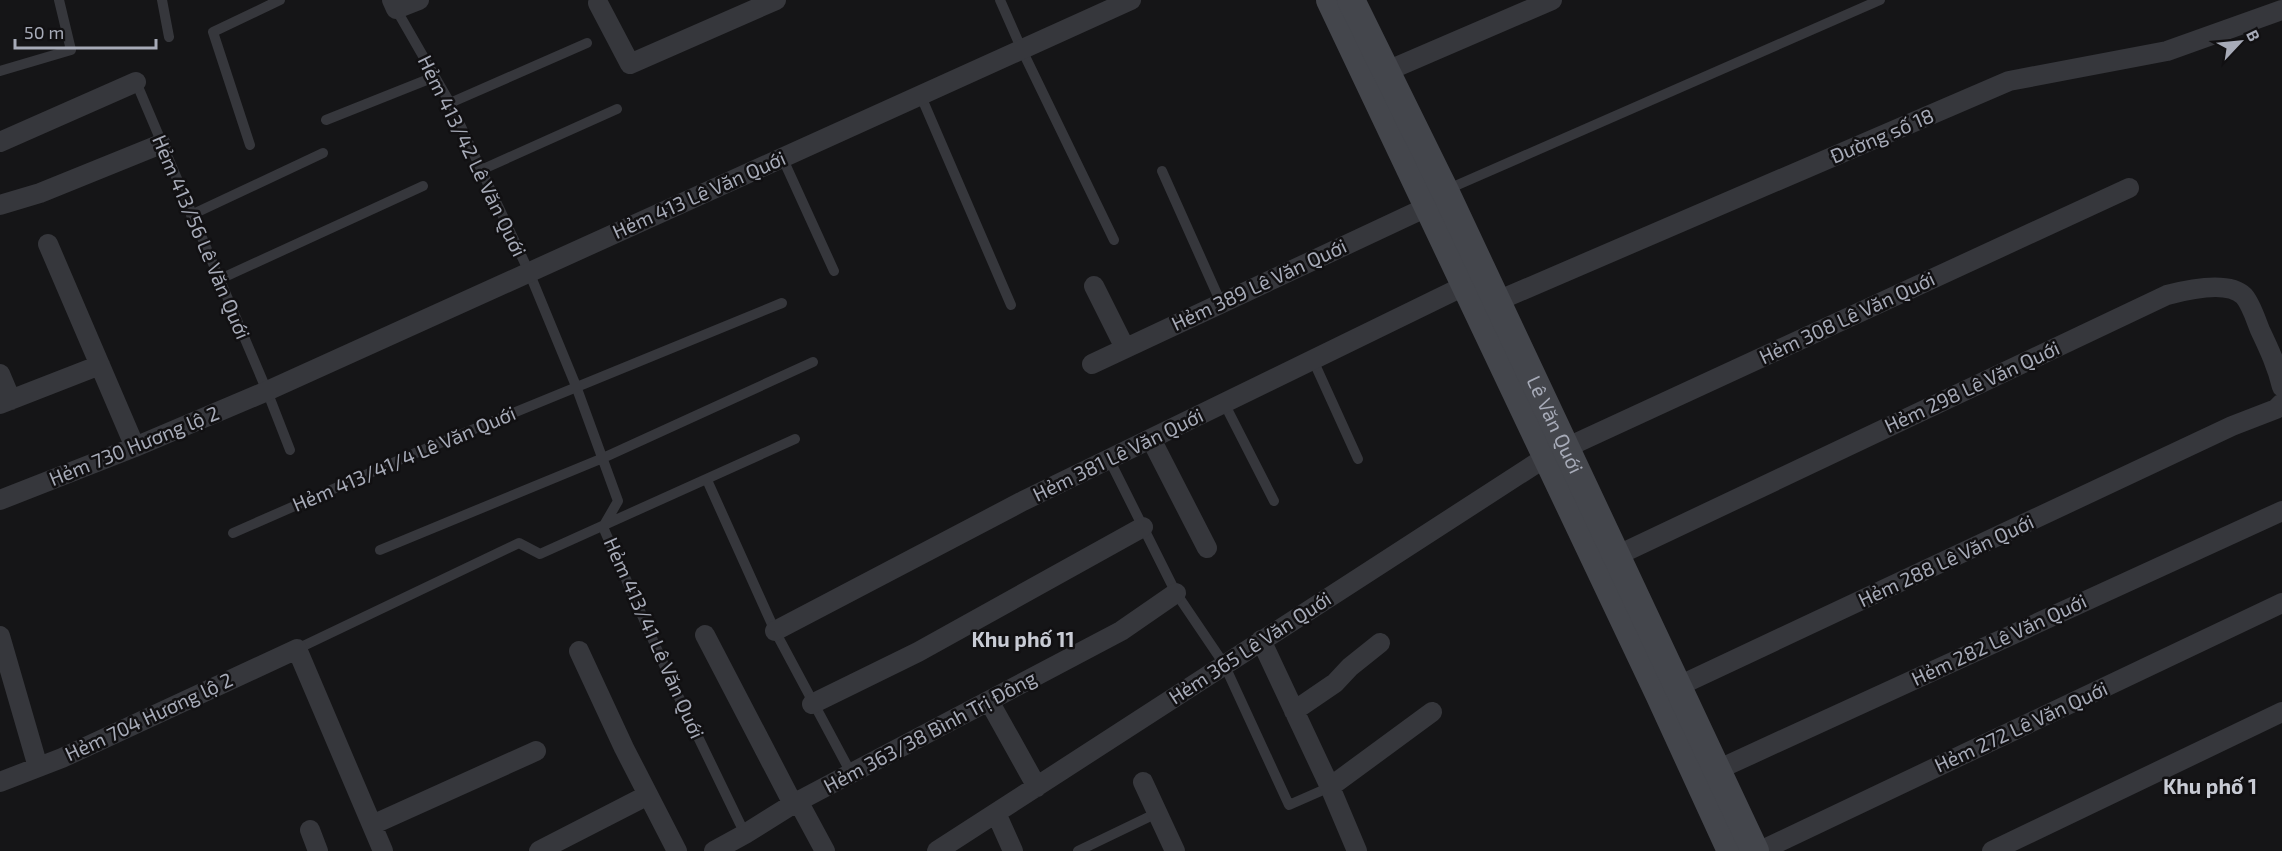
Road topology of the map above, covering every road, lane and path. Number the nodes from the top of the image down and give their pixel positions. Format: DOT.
graph roads {
  1 [pos="59,0"];
  2 [pos="162,0"];
  3 [pos="280,0"];
  4 [pos="419,0"];
  5 [pos="776,0"];
  6 [pos="1000,0"];
  7 [pos="1131,0"];
  8 [pos="1330,0"];
  9 [pos="1351,0"];
  10 [pos="1552,0"];
  11 [pos="1880,0"];
  12 [pos="597,3"];
  13 [pos="394,4"];
  14 [pos="2282,10"];
  15 [pos="169,37"];
  16 [pos="587,43"];
  17 [pos="1022,50"];
  18 [pos="0,71"];
  19 [pos="434,76"];
  20 [pos="1377,76"];
  21 [pos="136,82"];
  22 [pos="920,94"];
  23 [pos="450,104"];
  24 [pos="617,110"];
  25 [pos="326,120"];
  26 [pos="0,142"];
  27 [pos="161,144"];
  28 [pos="250,145"];
  29 [pos="323,153"];
  30 [pos="782,157"];
  31 [pos="481,170"];
  32 [pos="1162,171"];
  33 [pos="423,186"];
  34 [pos="2129,188"];
  35 [pos="1436,199"];
  36 [pos="0,205"];
  37 [pos="191,215"];
  38 [pos="1114,240"];
  39 [pos="48,244"];
  40 [pos="834,271"];
  41 [pos="529,272"];
  42 [pos="218,280"];
  43 [pos="1094,286"];
  44 [pos="1464,286"];
  45 [pos="1496,302"];
  46 [pos="782,303"];
  47 [pos="1221,303"];
  48 [pos="1011,305"];
  49 [pos="1125,348"];
  50 [pos="1313,360"];
  51 [pos="813,362"];
  52 [pos="1092,364"];
  53 [pos="100,365"];
  54 [pos="0,374"];
  55 [pos="576,386"];
  56 [pos="2282,387"];
  57 [pos="267,391"];
  58 [pos="5,402"];
  59 [pos="1224,403"];
  60 [pos="2282,403"];
  61 [pos="795,439"];
  62 [pos="1151,439"];
  63 [pos="135,447"];
  64 [pos="290,450"];
  65 [pos="1555,452"];
  66 [pos="603,458"];
  67 [pos="1108,459"];
  68 [pos="1358,459"];
  69 [pos="707,480"];
  70 [pos="0,500"];
  71 [pos="1274,501"];
  72 [pos="2282,511"];
  73 [pos="603,527"];
  74 [pos="1143,527"];
  75 [pos="232,533"];
  76 [pos="1207,548"];
  77 [pos="380,550"];
  78 [pos="1616,556"];
  79 [pos="1176,593"];
  80 [pos="2282,603"];
  81 [pos="775,631"];
  82 [pos="705,635"];
  83 [pos="0,636"];
  84 [pos="1261,640"];
  85 [pos="1380,643"];
  86 [pos="297,649"];
  87 [pos="579,651"];
  88 [pos="1224,664"];
  89 [pos="1668,690"];
  90 [pos="989,701"];
  91 [pos="812,704"];
  92 [pos="1294,711"];
  93 [pos="1432,712"];
  94 [pos="2282,712"];
  95 [pos="536,751"];
  96 [pos="38,767"];
  97 [pos="1716,770"];
  98 [pos="851,773"];
  99 [pos="0,782"];
  100 [pos="1143,782"];
  101 [pos="1037,787"];
  102 [pos="1330,787"];
  103 [pos="648,795"];
  104 [pos="795,802"];
  105 [pos="996,813"];
  106 [pos="1157,813"];
  107 [pos="372,825"];
  108 [pos="310,830"];
  109 [pos="745,834"];
  110 [pos="318,851"];
  111 [pos="383,851"];
  112 [pos="539,851"];
  113 [pos="678,851"];
  114 [pos="714,851"];
  115 [pos="825,851"];
  116 [pos="937,851"];
  117 [pos="1013,851"];
  118 [pos="1078,851"];
  119 [pos="1175,851"];
  120 [pos="1357,851"];
  121 [pos="1731,851"];
  122 [pos="1755,851"];
  123 [pos="1760,851"];
  124 [pos="1992,851"];
  1 -- 18 [label="lane"];
  2 -- 15 [label="lane"];
  3 -- 28 [label="lane"];
  4 -- 13 [label="street"];
  5 -- 12 [label="street"];
  6 -- 17 [label="lane"];
  7 -- 17 [label="street, Hẻm 413 Lê Văn Quới"];
  8 -- 20 [label="main road, Lê Văn Quới"];
  9 -- 20 [label="main road, Lê Văn Quới"];
  10 -- 20 [label="street"];
  11 -- 35 [label="lane"];
  13 -- 19 [label="lane, Hẻm 413/42 Lê Văn Quới"];
  14 -- 45 [label="street, Đường số 18"];
  16 -- 23 [label="lane"];
  17 -- 22 [label="street, Hẻm 413 Lê Văn Quới"];
  17 -- 38 [label="lane"];
  19 -- 23 [label="lane, Hẻm 413/42 Lê Văn Quới"];
  19 -- 25 [label="lane"];
  20 -- 35 [label="main road, Lê Văn Quới"];
  21 -- 26 [label="street"];
  21 -- 27 [label="lane, Hẻm 413/56 Lê Văn Quới"];
  22 -- 30 [label="street, Hẻm 413 Lê Văn Quới"];
  22 -- 48 [label="lane"];
  23 -- 31 [label="lane, Hẻm 413/42 Lê Văn Quới"];
  24 -- 31 [label="lane"];
  27 -- 36 [label="street"];
  27 -- 37 [label="lane, Hẻm 413/56 Lê Văn Quới"];
  29 -- 37 [label="lane"];
  30 -- 40 [label="lane"];
  30 -- 41 [label="street, Hẻm 413 Lê Văn Quới"];
  31 -- 41 [label="lane, Hẻm 413/42 Lê Văn Quới"];
  32 -- 47 [label="lane"];
  33 -- 42 [label="lane"];
  34 -- 65 [label="street, Hẻm 308 Lê Văn Quới"];
  35 -- 44 [label="main road, Lê Văn Quới"];
  35 -- 45 [label="main road, Lê Văn Quới"];
  35 -- 47 [label="street, Hẻm 389 Lê Văn Quới"];
  37 -- 42 [label="lane, Hẻm 413/56 Lê Văn Quới"];
  39 -- 53 [label="street"];
  41 -- 55 [label="lane, Hẻm 413/41 Lê Văn Quới"];
  41 -- 57 [label="street, Hẻm 413 Lê Văn Quới"];
  42 -- 57 [label="lane, Hẻm 413/56 Lê Văn Quới"];
  43 -- 49 [label="street"];
  44 -- 50 [label="street, Hẻm 381 Lê Văn Quới"];
  44 -- 65 [label="main road, Lê Văn Quới"];
  45 -- 65 [label="main road, Lê Văn Quới"];
  46 -- 55 [label="lane, Hẻm 413/41/4 Lê Văn Quới"];
  47 -- 49 [label="street, Hẻm 389 Lê Văn Quới"];
  49 -- 52 [label="street, Hẻm 389 Lê Văn Quới"];
  50 -- 59 [label="street, Hẻm 381 Lê Văn Quới"];
  50 -- 68 [label="lane"];
  51 -- 66 [label="lane"];
  53 -- 58 [label="street"];
  53 -- 63 [label="street"];
  54 -- 58 [label="street"];
  55 -- 66 [label="lane, Hẻm 413/41 Lê Văn Quới"];
  55 -- 75 [label="lane, Hẻm 413/41/4 Lê Văn Quới"];
  56 -- 78 [label="street, Hẻm 298 Lê Văn Quới"];
  57 -- 63 [label="street, Hẻm 730 Hương lộ 2"];
  57 -- 64 [label="lane, Hẻm 413/56 Lê Văn Quới"];
  59 -- 62 [label="street, Hẻm 381 Lê Văn Quới"];
  59 -- 71 [label="lane"];
  60 -- 89 [label="street, Hẻm 288 Lê Văn Quới"];
  61 -- 69 [label="lane"];
  62 -- 67 [label="street, Hẻm 381 Lê Văn Quới"];
  62 -- 76 [label="street"];
  63 -- 70 [label="street, Hẻm 730 Hương lộ 2"];
  65 -- 78 [label="main road, Lê Văn Quới"];
  65 -- 84 [label="street, Hẻm 365 Lê Văn Quới"];
  65 -- 89 [label="main road, Lê Văn Quới"];
  66 -- 73 [label="lane, Hẻm 413/41 Lê Văn Quới"];
  66 -- 77 [label="lane"];
  67 -- 74 [label="lane"];
  67 -- 81 [label="street, Hẻm 381 Lê Văn Quới"];
  69 -- 73 [label="lane"];
  69 -- 81 [label="lane"];
  72 -- 97 [label="street, Hẻm 282 Lê Văn Quới"];
  73 -- 86 [label="lane"];
  73 -- 109 [label="lane, Hẻm 413/41 Lê Văn Quới"];
  74 -- 79 [label="lane"];
  74 -- 91 [label="street"];
  78 -- 89 [label="main road, Lê Văn Quới"];
  79 -- 88 [label="lane"];
  79 -- 90 [label="street, Hẻm 363/38 Bình Trị Đông"];
  80 -- 123 [label="street, Hẻm 272 Lê Văn Quới"];
  81 -- 91 [label="lane"];
  82 -- 104 [label="street"];
  83 -- 96 [label="street"];
  84 -- 88 [label="street, Hẻm 365 Lê Văn Quới"];
  84 -- 92 [label="street"];
  85 -- 92 [label="street"];
  86 -- 96 [label="street, Hẻm 704 Hương lộ 2"];
  86 -- 107 [label="street"];
  87 -- 103 [label="street"];
  88 -- 101 [label="street, Hẻm 365 Lê Văn Quới"];
  88 -- 102 [label="lane"];
  89 -- 97 [label="main road, Lê Văn Quới"];
  89 -- 121 [label="main road, Lê Văn Quới"];
  90 -- 98 [label="street, Hẻm 363/38 Bình Trị Đông"];
  90 -- 101 [label="street"];
  91 -- 98 [label="lane"];
  92 -- 102 [label="street"];
  93 -- 102 [label="street"];
  94 -- 124 [label="street"];
  95 -- 107 [label="street"];
  96 -- 99 [label="street, Hẻm 704 Hương lộ 2"];
  97 -- 122 [label="main road, Lê Văn Quới"];
  98 -- 104 [label="street, Hẻm 363/38 Bình Trị Đông"];
  100 -- 106 [label="street"];
  101 -- 105 [label="street, Hẻm 365 Lê Văn Quới"];
  102 -- 120 [label="street"];
  103 -- 112 [label="street"];
  103 -- 113 [label="street"];
  104 -- 109 [label="street, Hẻm 363/38 Bình Trị Đông"];
  104 -- 115 [label="street"];
  105 -- 116 [label="street, Hẻm 365 Lê Văn Quới"];
  105 -- 117 [label="street"];
  106 -- 118 [label="lane"];
  106 -- 119 [label="street"];
  107 -- 111 [label="street"];
  108 -- 110 [label="street"];
  109 -- 114 [label="street, Hẻm 363/38 Bình Trị Đông"];
}
